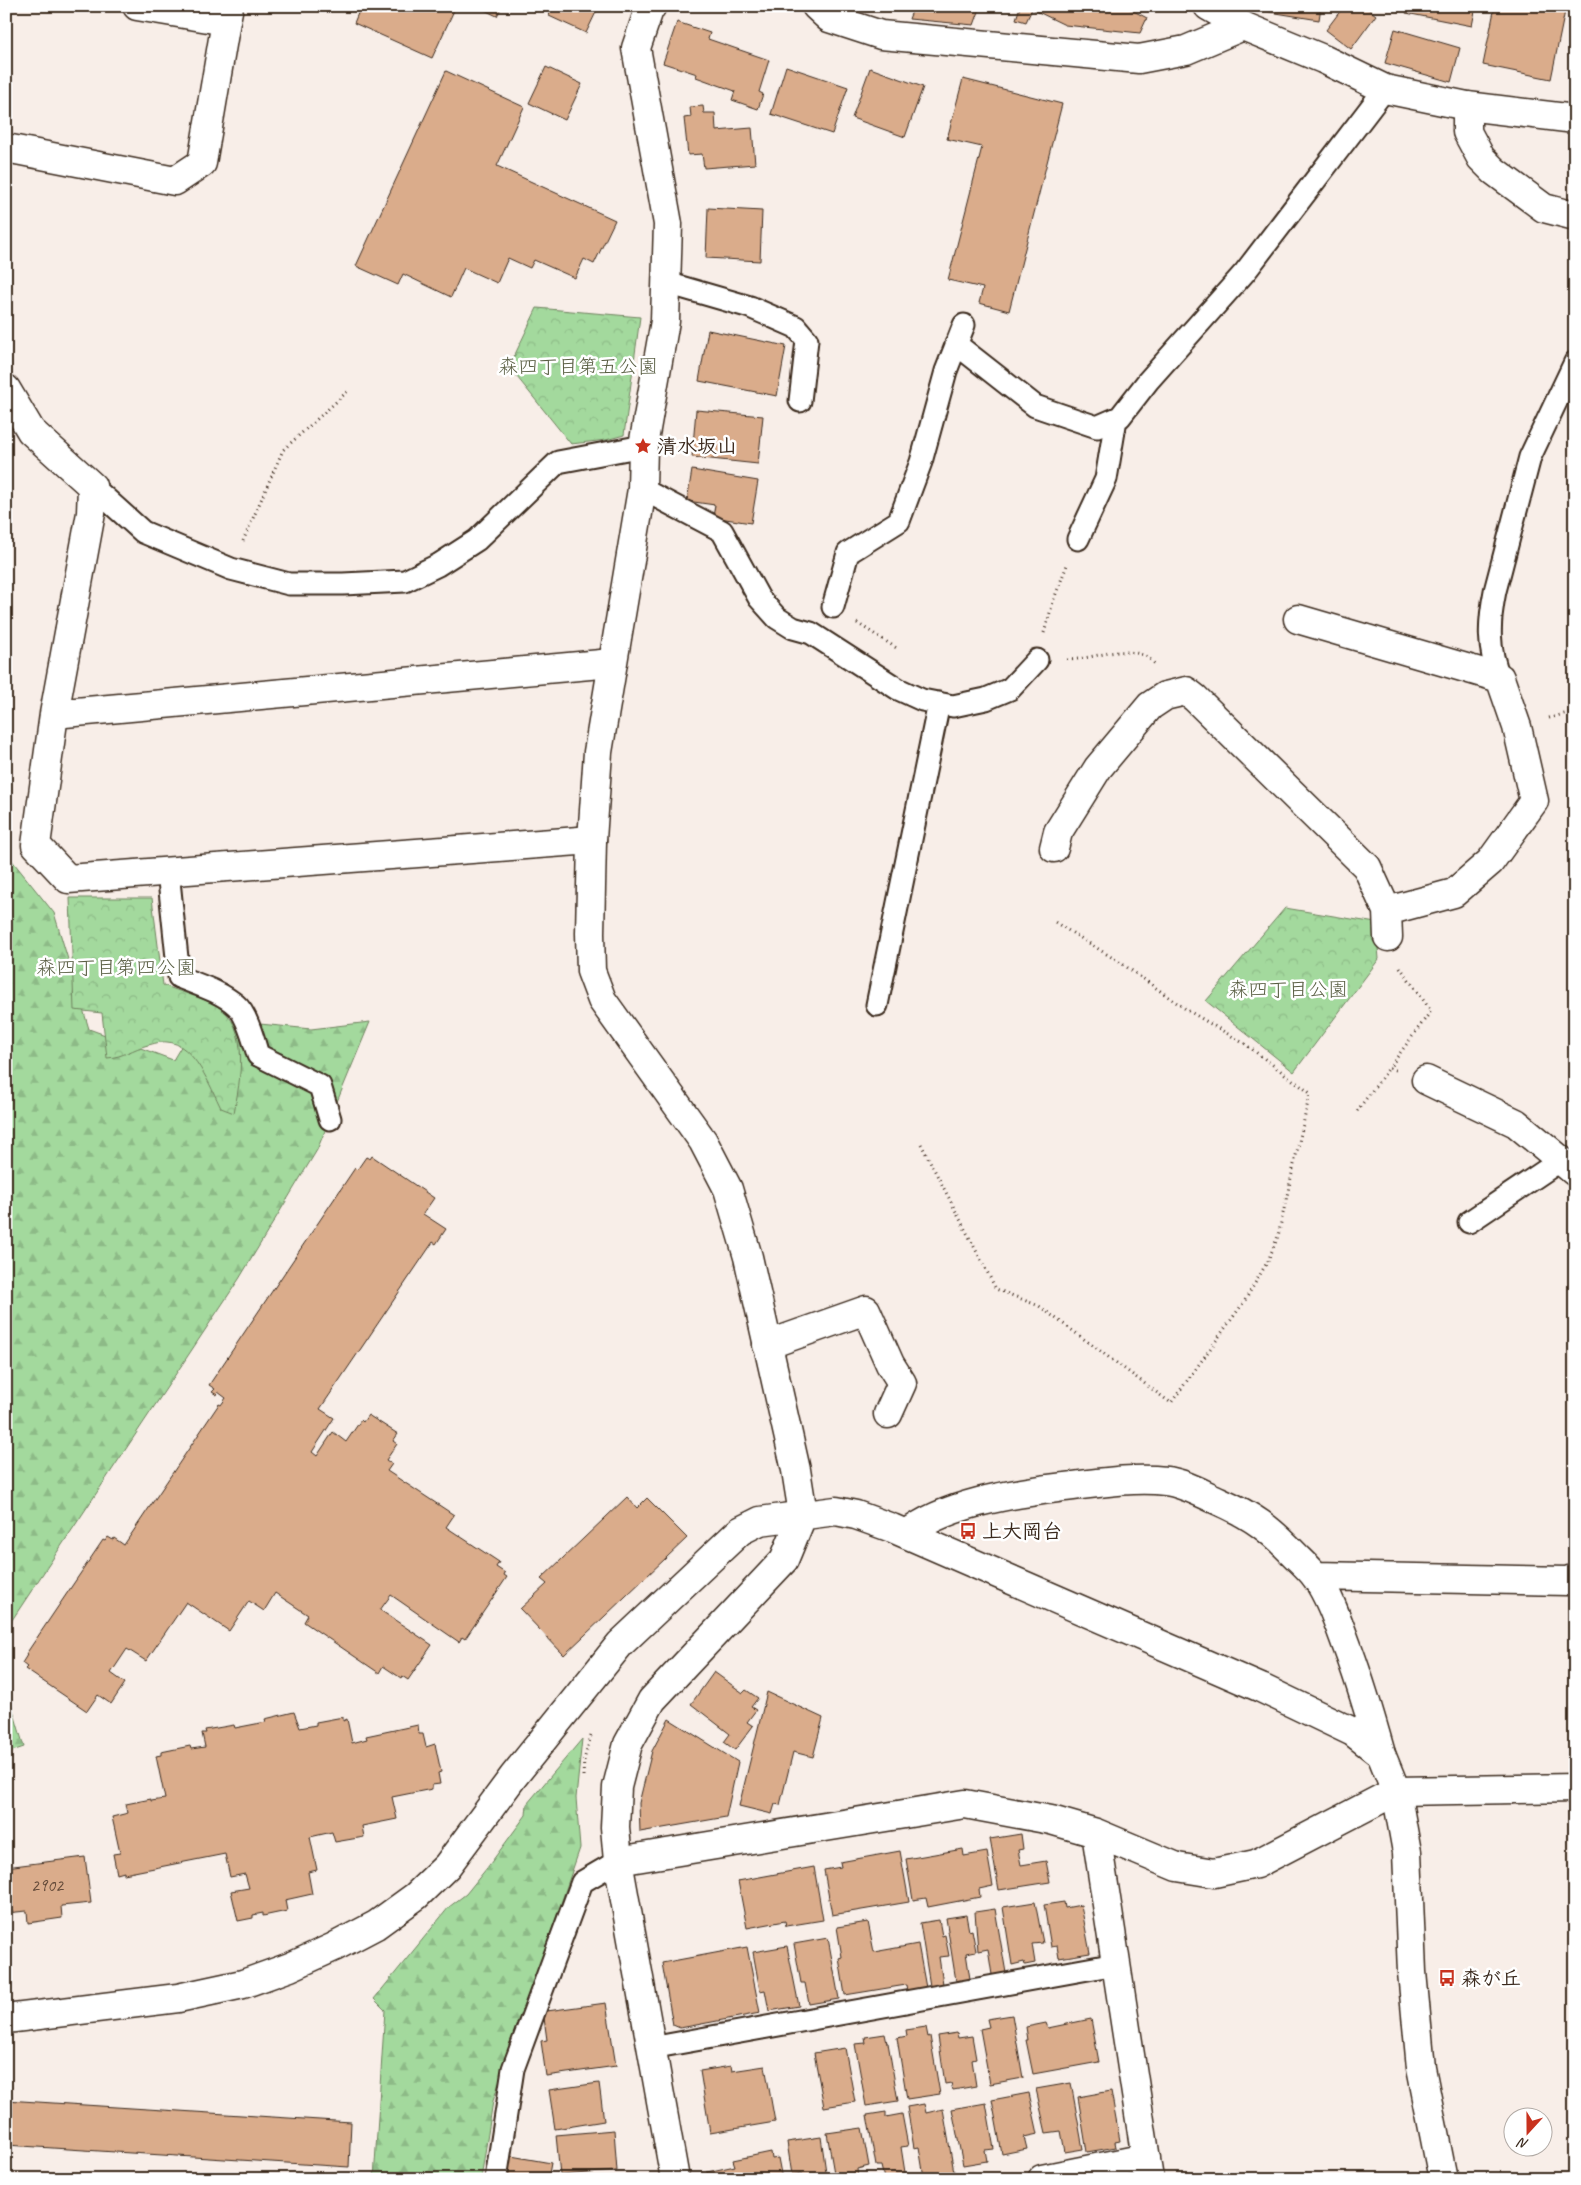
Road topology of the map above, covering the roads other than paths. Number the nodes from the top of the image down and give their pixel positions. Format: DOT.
graph roads {
  1 [pos="137,6"];
  2 [pos="652,6"];
  3 [pos="816,6"];
  4 [pos="1208,6"];
  5 [pos="228,14"];
  6 [pos="1242,26"];
  7 [pos="1385,89"];
  8 [pos="1467,106"];
  9 [pos="1575,120"];
  10 [pos="6,148"];
  11 [pos="1575,216"];
  12 [pos="666,283"];
  13 [pos="1575,362"];
  14 [pos="6,389"];
  15 [pos="800,401"];
  16 [pos="1116,419"];
  17 [pos="643,446"];
  18 [pos="92,486"];
  19 [pos="642,489"];
  20 [pos="1078,539"];
  21 [pos="834,607"];
  22 [pos="1298,619"];
  23 [pos="1037,660"];
  24 [pos="612,663"];
  25 [pos="1500,678"];
  26 [pos="939,703"];
  27 [pos="54,714"];
  28 [pos="592,840"];
  29 [pos="1054,848"];
  30 [pos="168,871"];
  31 [pos="877,1005"];
  32 [pos="1426,1080"];
  33 [pos="330,1119"];
  34 [pos="1568,1166"];
  35 [pos="1469,1222"];
  36 [pos="768,1345"];
  37 [pos="888,1414"];
  38 [pos="803,1514"];
  39 [pos="908,1534"];
  40 [pos="1315,1576"];
  41 [pos="1575,1578"];
  42 [pos="1381,1754"];
  43 [pos="1575,1788"];
  44 [pos="1396,1791"];
  45 [pos="1096,1833"];
  46 [pos="618,1862"];
  47 [pos="1116,1964"];
  48 [pos="6,2019"];
  49 [pos="652,2048"];
  50 [pos="1147,2169"];
  51 [pos="496,2179"];
  52 [pos="675,2179"];
  53 [pos="1042,2179"];
  54 [pos="1443,2179"];
  1 -- 5 [label="street"];
  2 -- 12 [label="street"];
  3 -- 6 [label="street"];
  4 -- 6 [label="street"];
  5 -- 10 [label="street"];
  6 -- 7 [label="street"];
  7 -- 8 [label="street"];
  7 -- 16 [label="lane"];
  8 -- 9 [label="street"];
  8 -- 11 [label="street"];
  12 -- 15 [label="lane"];
  12 -- 17 [label="street"];
  13 -- 25 [label="lane"];
  14 -- 18 [label="street"];
  16 -- 20 [label="lane"];
  16 -- 21 [label="lane"];
  17 -- 18 [label="lane"];
  17 -- 19 [label="street"];
  18 -- 27 [label="street"];
  19 -- 24 [label="street"];
  19 -- 26 [label="lane"];
  22 -- 25 [label="street"];
  23 -- 26 [label="lane"];
  24 -- 27 [label="street"];
  24 -- 28 [label="street"];
  25 -- 29 [label="street"];
  26 -- 31 [label="lane"];
  27 -- 30 [label="street"];
  28 -- 30 [label="street"];
  28 -- 36 [label="street"];
  30 -- 33 [label="lane"];
  32 -- 34 [label="street"];
  34 -- 35 [label="lane"];
  36 -- 37 [label="street"];
  36 -- 38 [label="street"];
  38 -- 39 [label="street"];
  38 -- 46 [label="street"];
  38 -- 48 [label="street"];
  39 -- 40 [label="street"];
  39 -- 42 [label="street"];
  40 -- 41 [label="street"];
  40 -- 42 [label="street"];
  42 -- 44 [label="street"];
  43 -- 44 [label="street"];
  44 -- 45 [label="street"];
  44 -- 54 [label="street"];
  45 -- 46 [label="street"];
  45 -- 47 [label="street"];
  46 -- 49 [label="street"];
  46 -- 51 [label="lane"];
  47 -- 49 [label="lane"];
  47 -- 50 [label="street"];
  49 -- 52 [label="street"];
  50 -- 53 [label="street"];
}
